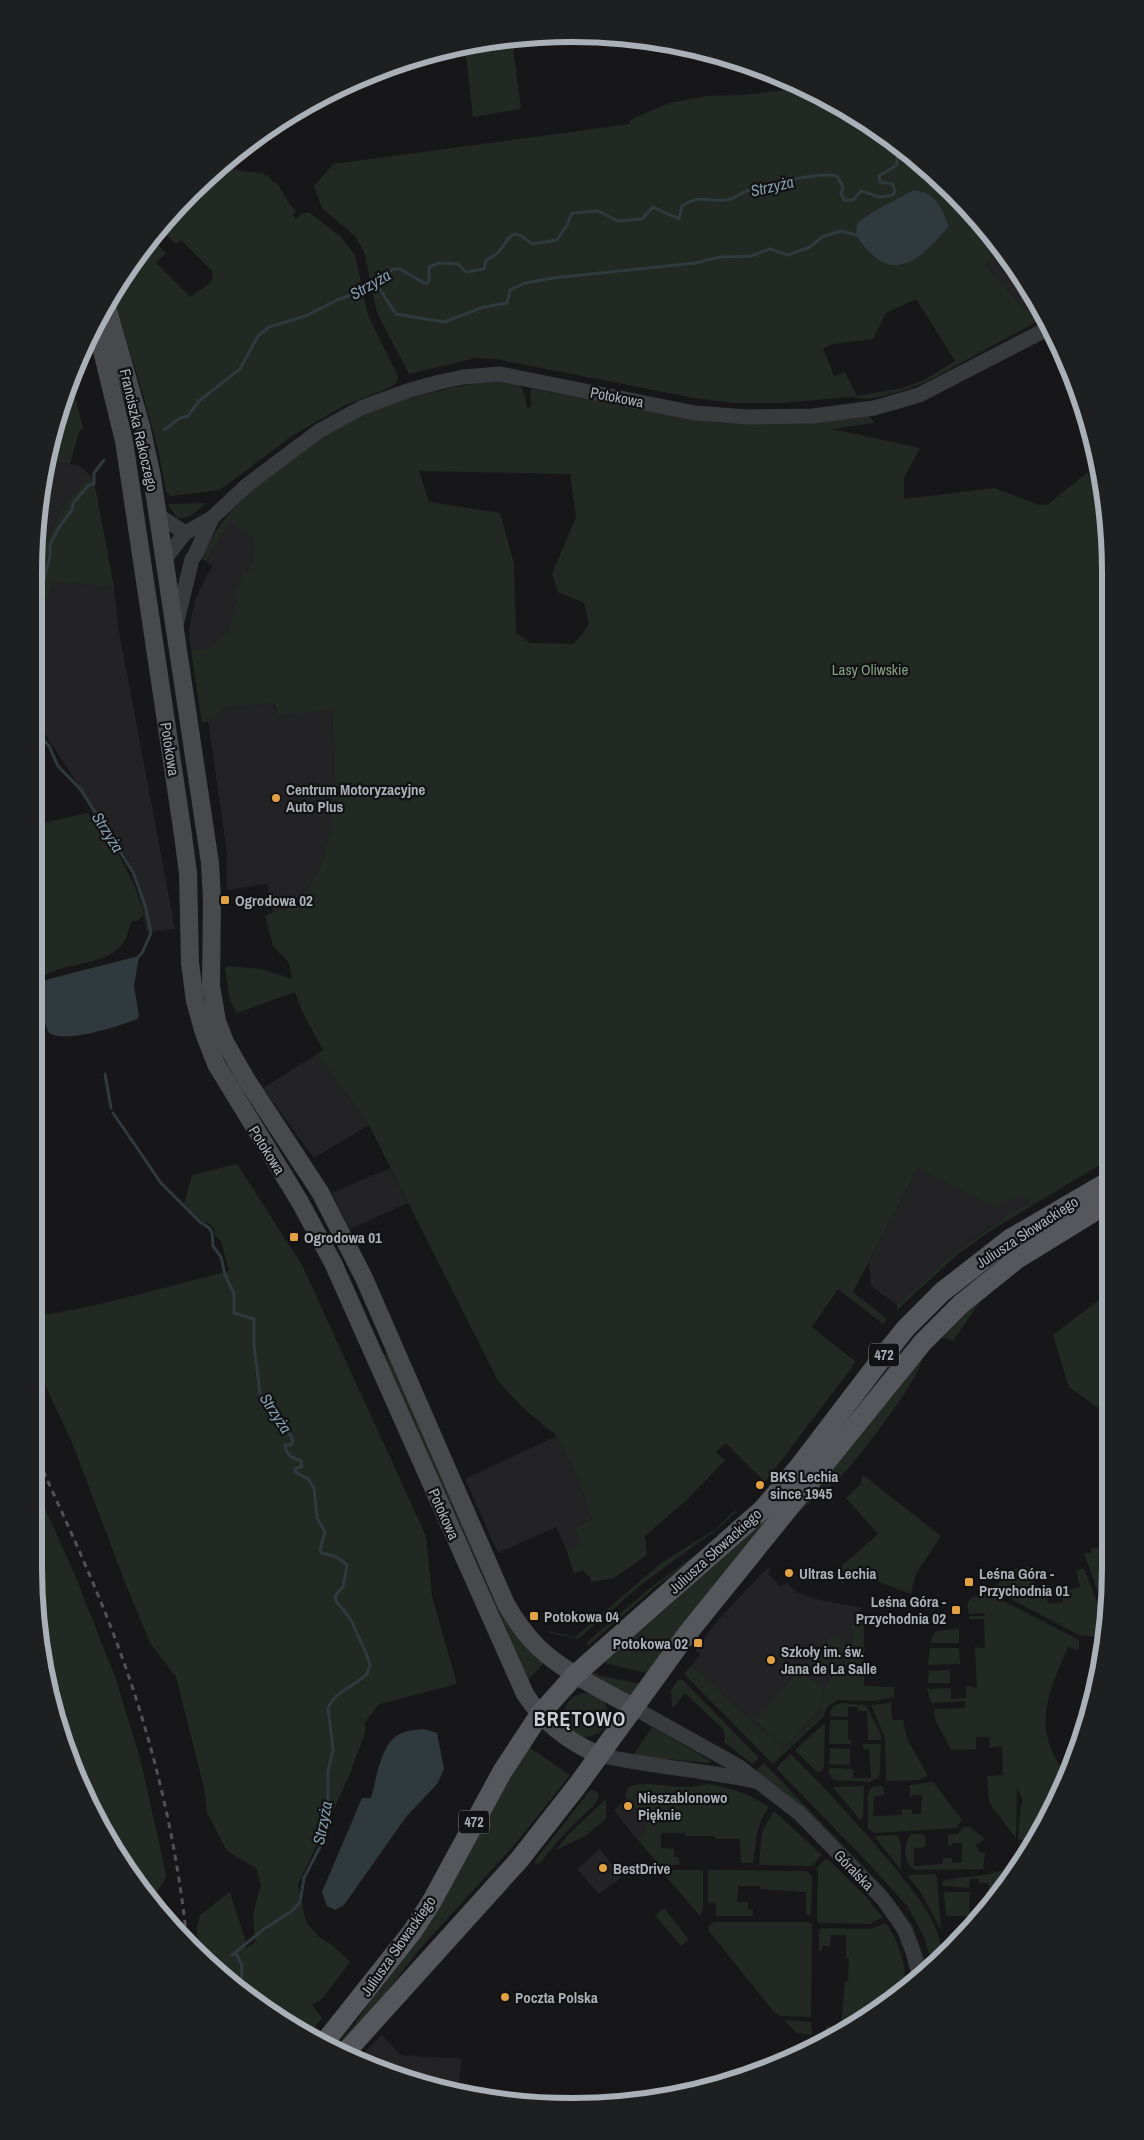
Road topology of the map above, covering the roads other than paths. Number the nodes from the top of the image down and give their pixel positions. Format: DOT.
graph roads {
  1 [pos="109,314"];
  2 [pos="1043,330"];
  3 [pos="98,335"];
  4 [pos="158,515"];
  5 [pos="212,518"];
  6 [pos="185,533"];
  7 [pos="192,559"];
  8 [pos="165,560"];
  9 [pos="144,565"];
  10 [pos="175,628"];
  11 [pos="181,670"];
  12 [pos="159,673"];
  13 [pos="210,962"];
  14 [pos="190,963"];
  15 [pos="1102,1185"];
  16 [pos="1102,1207"];
  17 [pos="394,1344"];
  18 [pos="373,1351"];
  19 [pos="576,1674"];
  20 [pos="634,1708"];
  21 [pos="540,1714"];
  22 [pos="599,1755"];
  23 [pos="720,1756"];
  24 [pos="712,1772"];
  25 [pos="759,1782"];
  26 [pos="917,1969"];
  27 [pos="328,2038"];
  28 [pos="349,2048"];
  1 -- 4 [label="main road, Franciszka Rakoczego"];
  2 -- 5 [label="street, Potokowa"];
  3 -- 9 [label="main road, Franciszka Rakoczego"];
  4 -- 6 [label="street"];
  4 -- 8 [label="main road, Franciszka Rakoczego"];
  5 -- 6 [label="street, Potokowa"];
  5 -- 7 [label="street, Potokowa"];
  6 -- 8 [label="street, Potokowa"];
  7 -- 8 [label="street"];
  7 -- 10 [label="street, Potokowa"];
  8 -- 9 [label="street"];
  8 -- 10 [label="main road, Potokowa"];
  9 -- 12 [label="main road, Potokowa"];
  10 -- 11 [label="main road, Potokowa"];
  11 -- 12 [label="main road"];
  11 -- 13 [label="main road, Potokowa"];
  12 -- 14 [label="main road, Potokowa"];
  13 -- 14 [label="main road"];
  13 -- 17 [label="main road, Potokowa"];
  14 -- 18 [label="main road, Potokowa"];
  15 -- 19 [label="main road, Juliusza Słowackiego / 472"];
  16 -- 20 [label="main road, Juliusza Słowackiego / 472"];
  17 -- 18 [label="main road"];
  17 -- 19 [label="main road, Potokowa"];
  18 -- 21 [label="main road, Potokowa"];
  19 -- 20 [label="main road, Potokowa"];
  19 -- 21 [label="main road, 472"];
  20 -- 22 [label="main road, 472"];
  20 -- 23 [label="street, Góralska"];
  21 -- 22 [label="main road, Potokowa"];
  21 -- 27 [label="main road, Juliusza Słowackiego / 472"];
  22 -- 24 [label="street, Góralska"];
  22 -- 28 [label="main road, Juliusza Słowackiego / 472"];
  23 -- 24 [label="street"];
  23 -- 25 [label="street, Góralska"];
  24 -- 25 [label="street, Góralska"];
  25 -- 26 [label="street, Góralska"];
}
